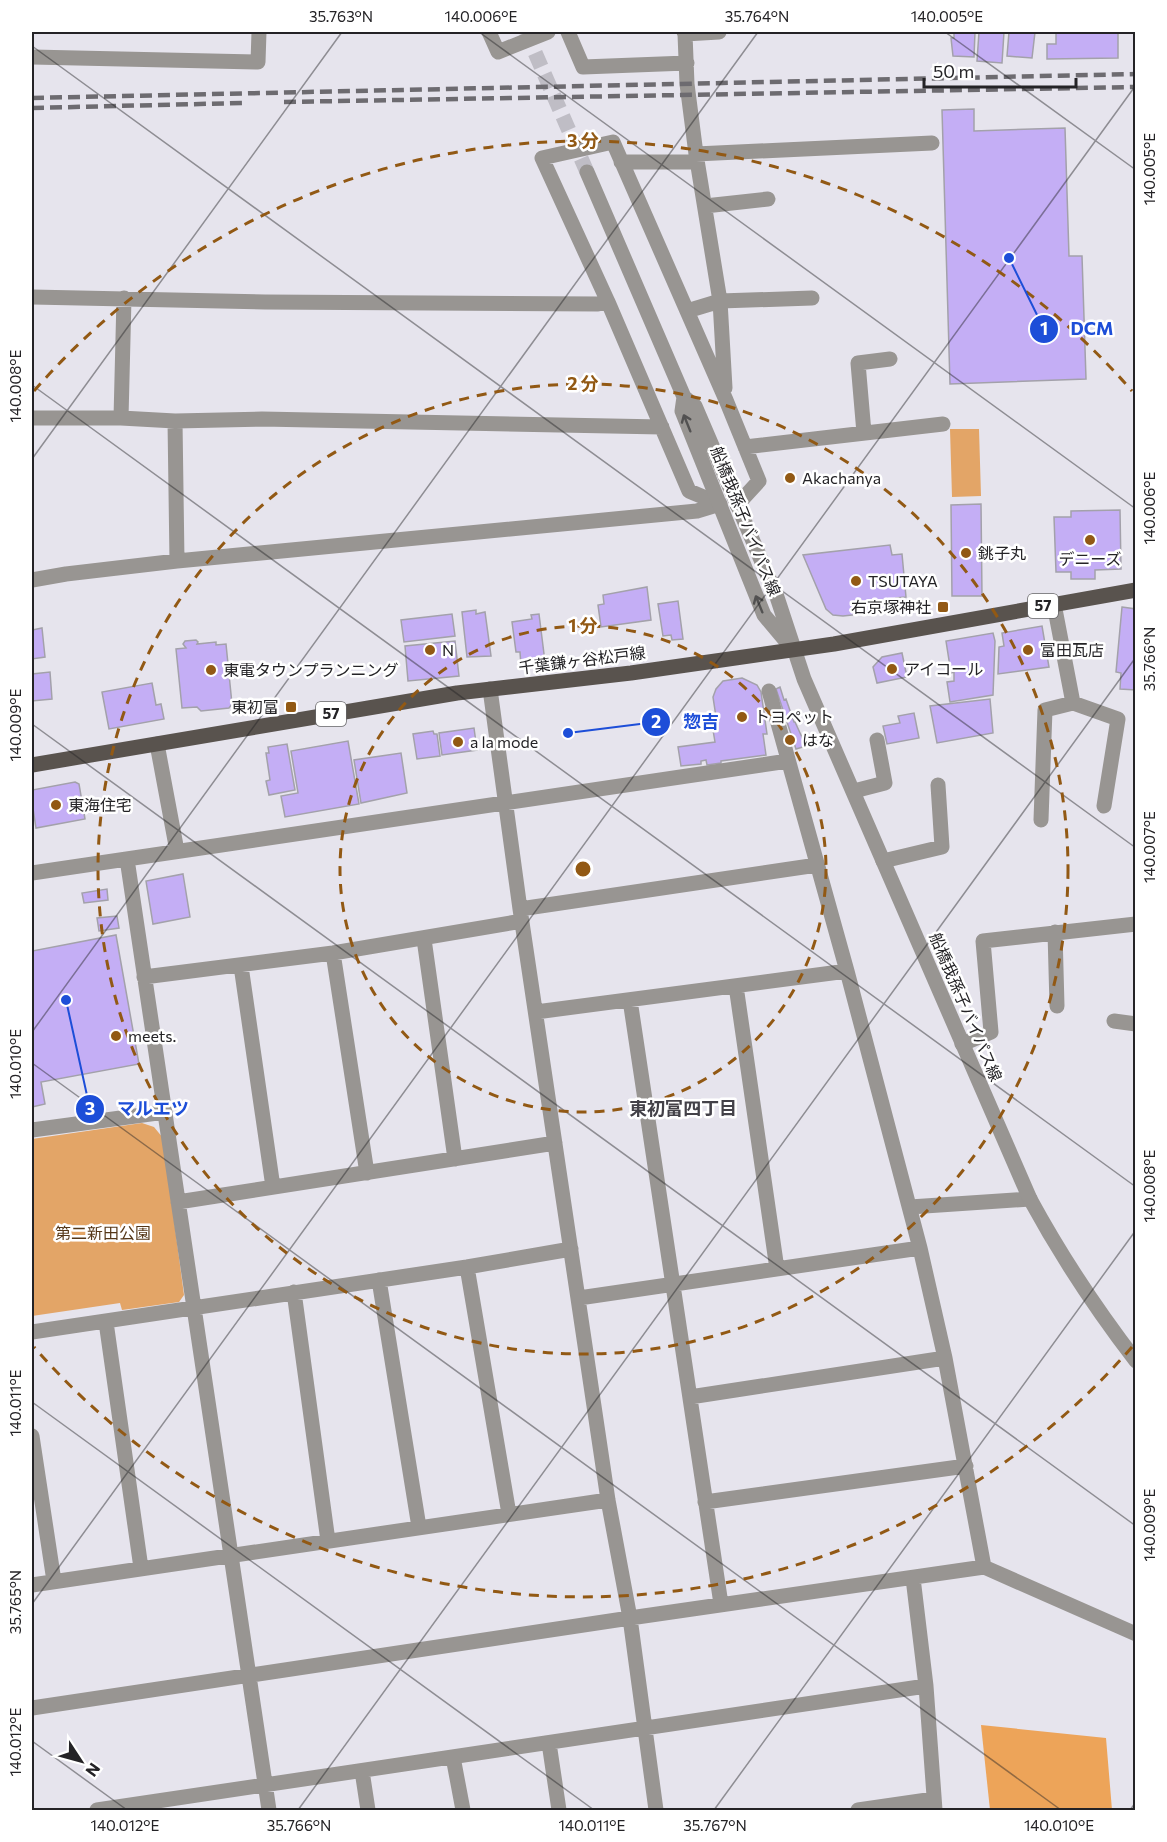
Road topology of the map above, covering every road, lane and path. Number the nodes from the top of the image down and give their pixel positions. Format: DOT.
graph roads {
  1 [pos="259,32"];
  2 [pos="489,32"];
  3 [pos="548,32"];
  4 [pos="568,32"];
  5 [pos="719,32"];
  6 [pos="685,33"];
  7 [pos="32,57"];
  8 [pos="687,63"];
  9 [pos="932,143"];
  10 [pos="697,158"];
  11 [pos="621,162"];
  12 [pos="587,172"];
  13 [pos="768,200"];
  14 [pos="705,206"];
  15 [pos="32,297"];
  16 [pos="124,298"];
  17 [pos="812,298"];
  18 [pos="720,301"];
  19 [pos="608,302"];
  20 [pos="687,311"];
  21 [pos="890,359"];
  22 [pos="684,397"];
  23 [pos="726,400"];
  24 [pos="32,418"];
  25 [pos="121,418"];
  26 [pos="175,422"];
  27 [pos="943,424"];
  28 [pos="662,427"];
  29 [pos="864,433"];
  30 [pos="745,447"];
  31 [pos="720,504"];
  32 [pos="737,506"];
  33 [pos="177,561"];
  34 [pos="32,580"];
  35 [pos="1136,590"];
  36 [pos="1054,604"];
  37 [pos="793,651"];
  38 [pos="490,689"];
  39 [pos="769,691"];
  40 [pos="1074,703"];
  41 [pos="877,740"];
  42 [pos="157,744"];
  43 [pos="788,761"];
  44 [pos="32,765"];
  45 [pos="938,785"];
  46 [pos="854,791"];
  47 [pos="505,802"];
  48 [pos="1104,806"];
  49 [pos="1041,820"];
  50 [pos="177,851"];
  51 [pos="127,859"];
  52 [pos="883,861"];
  53 [pos="818,865"];
  54 [pos="32,873"];
  55 [pos="521,915"];
  56 [pos="1136,924"];
  57 [pos="1055,932"];
  58 [pos="424,939"];
  59 [pos="333,953"];
  60 [pos="241,966"];
  61 [pos="847,971"];
  62 [pos="144,976"];
  63 [pos="736,986"];
  64 [pos="630,1000"];
  65 [pos="1057,1006"];
  66 [pos="536,1012"];
  67 [pos="1114,1021"];
  68 [pos="1136,1024"];
  69 [pos="962,1044"];
  70 [pos="165,1112"];
  71 [pos="32,1130"];
  72 [pos="555,1143"];
  73 [pos="455,1159"];
  74 [pos="367,1173"];
  75 [pos="273,1187"];
  76 [pos="1030,1200"];
  77 [pos="178,1202"];
  78 [pos="910,1207"];
  79 [pos="920,1248"];
  80 [pos="571,1250"];
  81 [pos="467,1267"];
  82 [pos="777,1269"];
  83 [pos="379,1280"];
  84 [pos="673,1284"];
  85 [pos="294,1292"];
  86 [pos="579,1298"];
  87 [pos="194,1308"];
  88 [pos="106,1322"];
  89 [pos="32,1332"];
  90 [pos="945,1358"];
  91 [pos="1136,1361"];
  92 [pos="690,1397"];
  93 [pos="32,1436"];
  94 [pos="966,1466"];
  95 [pos="608,1500"];
  96 [pos="705,1502"];
  97 [pos="508,1514"];
  98 [pos="419,1527"];
  99 [pos="328,1541"];
  100 [pos="231,1555"];
  101 [pos="984,1567"];
  102 [pos="141,1569"];
  103 [pos="913,1578"];
  104 [pos="54,1581"];
  105 [pos="32,1584"];
  106 [pos="721,1604"];
  107 [pos="630,1618"];
  108 [pos="1136,1634"];
  109 [pos="249,1676"];
  110 [pos="926,1686"];
  111 [pos="32,1708"];
  112 [pos="644,1728"];
  113 [pos="549,1743"];
  114 [pos="453,1757"];
  115 [pos="362,1771"];
  116 [pos="265,1785"];
  117 [pos="172,1805"];
  118 [pos="935,1805"];
  119 [pos="97,1810"];
  120 [pos="269,1810"];
  121 [pos="368,1810"];
  122 [pos="463,1810"];
  123 [pos="559,1810"];
  124 [pos="656,1810"];
  125 [pos="858,1810"];
  1 -- 7 [label="street"];
  2 -- 3 [label="street"];
  4 -- 8 [label="street"];
  5 -- 6 [label="street"];
  6 -- 8 [label="street"];
  8 -- 10 [label="street"];
  9 -- 10 [label="street"];
  10 -- 11 [label="street"];
  10 -- 14 [label="street"];
  11 -- 19 [label="street"];
  11 -- 20 [label="street"];
  12 -- 22 [label="street, 船橋我孫子バイパス線"];
  13 -- 14 [label="street"];
  14 -- 18 [label="street"];
  15 -- 16 [label="street"];
  16 -- 19 [label="street"];
  16 -- 25 [label="street"];
  17 -- 18 [label="street"];
  18 -- 20 [label="street"];
  18 -- 23 [label="street"];
  19 -- 28 [label="street"];
  20 -- 23 [label="street"];
  21 -- 29 [label="street"];
  31 -- 22 [label="street, 船橋我孫子バイパス線, one-way"];
  22 -- 32 [label="street, 船橋我孫子バイパス線"];
  23 -- 30 [label="street"];
  24 -- 25 [label="street"];
  25 -- 26 [label="street"];
  26 -- 28 [label="street"];
  26 -- 33 [label="street"];
  27 -- 29 [label="street"];
  28 -- 31 [label="street"];
  29 -- 30 [label="street"];
  30 -- 32 [label="street"];
  31 -- 33 [label="street"];
  37 -- 31 [label="street, 船橋我孫子バイパス線, one-way"];
  32 -- 37 [label="street, 船橋我孫子バイパス線"];
  33 -- 34 [label="street"];
  35 -- 36 [label="main road, 千葉鎌ヶ谷松戸線 / 57"];
  36 -- 37 [label="main road, 千葉鎌ヶ谷松戸線 / 57"];
  36 -- 40 [label="street"];
  37 -- 38 [label="main road, 千葉鎌ヶ谷松戸線 / 57"];
  37 -- 46 [label="street, 船橋我孫子バイパス線"];
  38 -- 42 [label="main road, 千葉鎌ヶ谷松戸線 / 57"];
  38 -- 47 [label="street"];
  39 -- 43 [label="street"];
  40 -- 48 [label="street"];
  40 -- 49 [label="street"];
  41 -- 46 [label="street"];
  42 -- 44 [label="main road, 千葉鎌ヶ谷松戸線 / 57"];
  42 -- 50 [label="street"];
  43 -- 47 [label="street"];
  43 -- 53 [label="street"];
  45 -- 52 [label="street"];
  46 -- 52 [label="street, 船橋我孫子バイパス線"];
  47 -- 50 [label="street"];
  47 -- 55 [label="street"];
  50 -- 51 [label="street"];
  51 -- 54 [label="street"];
  51 -- 62 [label="street"];
  52 -- 69 [label="street, 船橋我孫子バイパス線"];
  53 -- 55 [label="street"];
  53 -- 61 [label="street"];
  55 -- 58 [label="street"];
  55 -- 66 [label="street"];
  56 -- 57 [label="street"];
  57 -- 65 [label="street"];
  57 -- 69 [label="street"];
  58 -- 59 [label="street"];
  58 -- 73 [label="street"];
  59 -- 60 [label="street"];
  59 -- 74 [label="street"];
  60 -- 62 [label="street"];
  60 -- 75 [label="street"];
  61 -- 63 [label="street"];
  61 -- 78 [label="street"];
  62 -- 70 [label="street"];
  63 -- 64 [label="street"];
  63 -- 82 [label="street"];
  64 -- 66 [label="street"];
  64 -- 84 [label="street"];
  66 -- 72 [label="street"];
  67 -- 68 [label="street"];
  69 -- 76 [label="street, 船橋我孫子バイパス線"];
  70 -- 71 [label="street"];
  70 -- 77 [label="street"];
  72 -- 73 [label="street"];
  72 -- 80 [label="street"];
  73 -- 74 [label="street"];
  74 -- 75 [label="street"];
  75 -- 77 [label="street"];
  76 -- 78 [label="street"];
  76 -- 91 [label="street, 船橋我孫子バイパス線"];
  77 -- 87 [label="street"];
  78 -- 79 [label="street"];
  79 -- 82 [label="street"];
  79 -- 90 [label="street"];
  80 -- 81 [label="street"];
  80 -- 86 [label="street"];
  81 -- 83 [label="street"];
  81 -- 97 [label="street"];
  82 -- 84 [label="street"];
  83 -- 85 [label="street"];
  83 -- 98 [label="street"];
  84 -- 86 [label="street"];
  84 -- 92 [label="street"];
  85 -- 87 [label="street"];
  85 -- 99 [label="street"];
  86 -- 95 [label="street"];
  87 -- 88 [label="street"];
  87 -- 100 [label="street"];
  88 -- 89 [label="street"];
  88 -- 102 [label="street"];
  90 -- 92 [label="street"];
  90 -- 94 [label="street"];
  92 -- 96 [label="street"];
  93 -- 104 [label="street"];
  94 -- 96 [label="street"];
  94 -- 101 [label="street"];
  95 -- 97 [label="street"];
  95 -- 107 [label="street"];
  96 -- 106 [label="street"];
  97 -- 98 [label="street"];
  98 -- 99 [label="street"];
  99 -- 100 [label="street"];
  100 -- 102 [label="street"];
  100 -- 109 [label="street"];
  101 -- 103 [label="street"];
  101 -- 108 [label="street"];
  102 -- 104 [label="street"];
  103 -- 106 [label="street"];
  103 -- 110 [label="street"];
  104 -- 105 [label="street"];
  106 -- 107 [label="street"];
  107 -- 109 [label="street"];
  107 -- 112 [label="street"];
  109 -- 111 [label="street"];
  109 -- 116 [label="street"];
  110 -- 112 [label="street"];
  110 -- 118 [label="street"];
  112 -- 113 [label="street"];
  112 -- 124 [label="street"];
  113 -- 114 [label="street"];
  113 -- 123 [label="street"];
  114 -- 115 [label="street"];
  114 -- 122 [label="street"];
  115 -- 116 [label="street"];
  115 -- 121 [label="street"];
  116 -- 117 [label="street"];
  116 -- 120 [label="street"];
  117 -- 119 [label="street"];
  118 -- 125 [label="street"];
}
